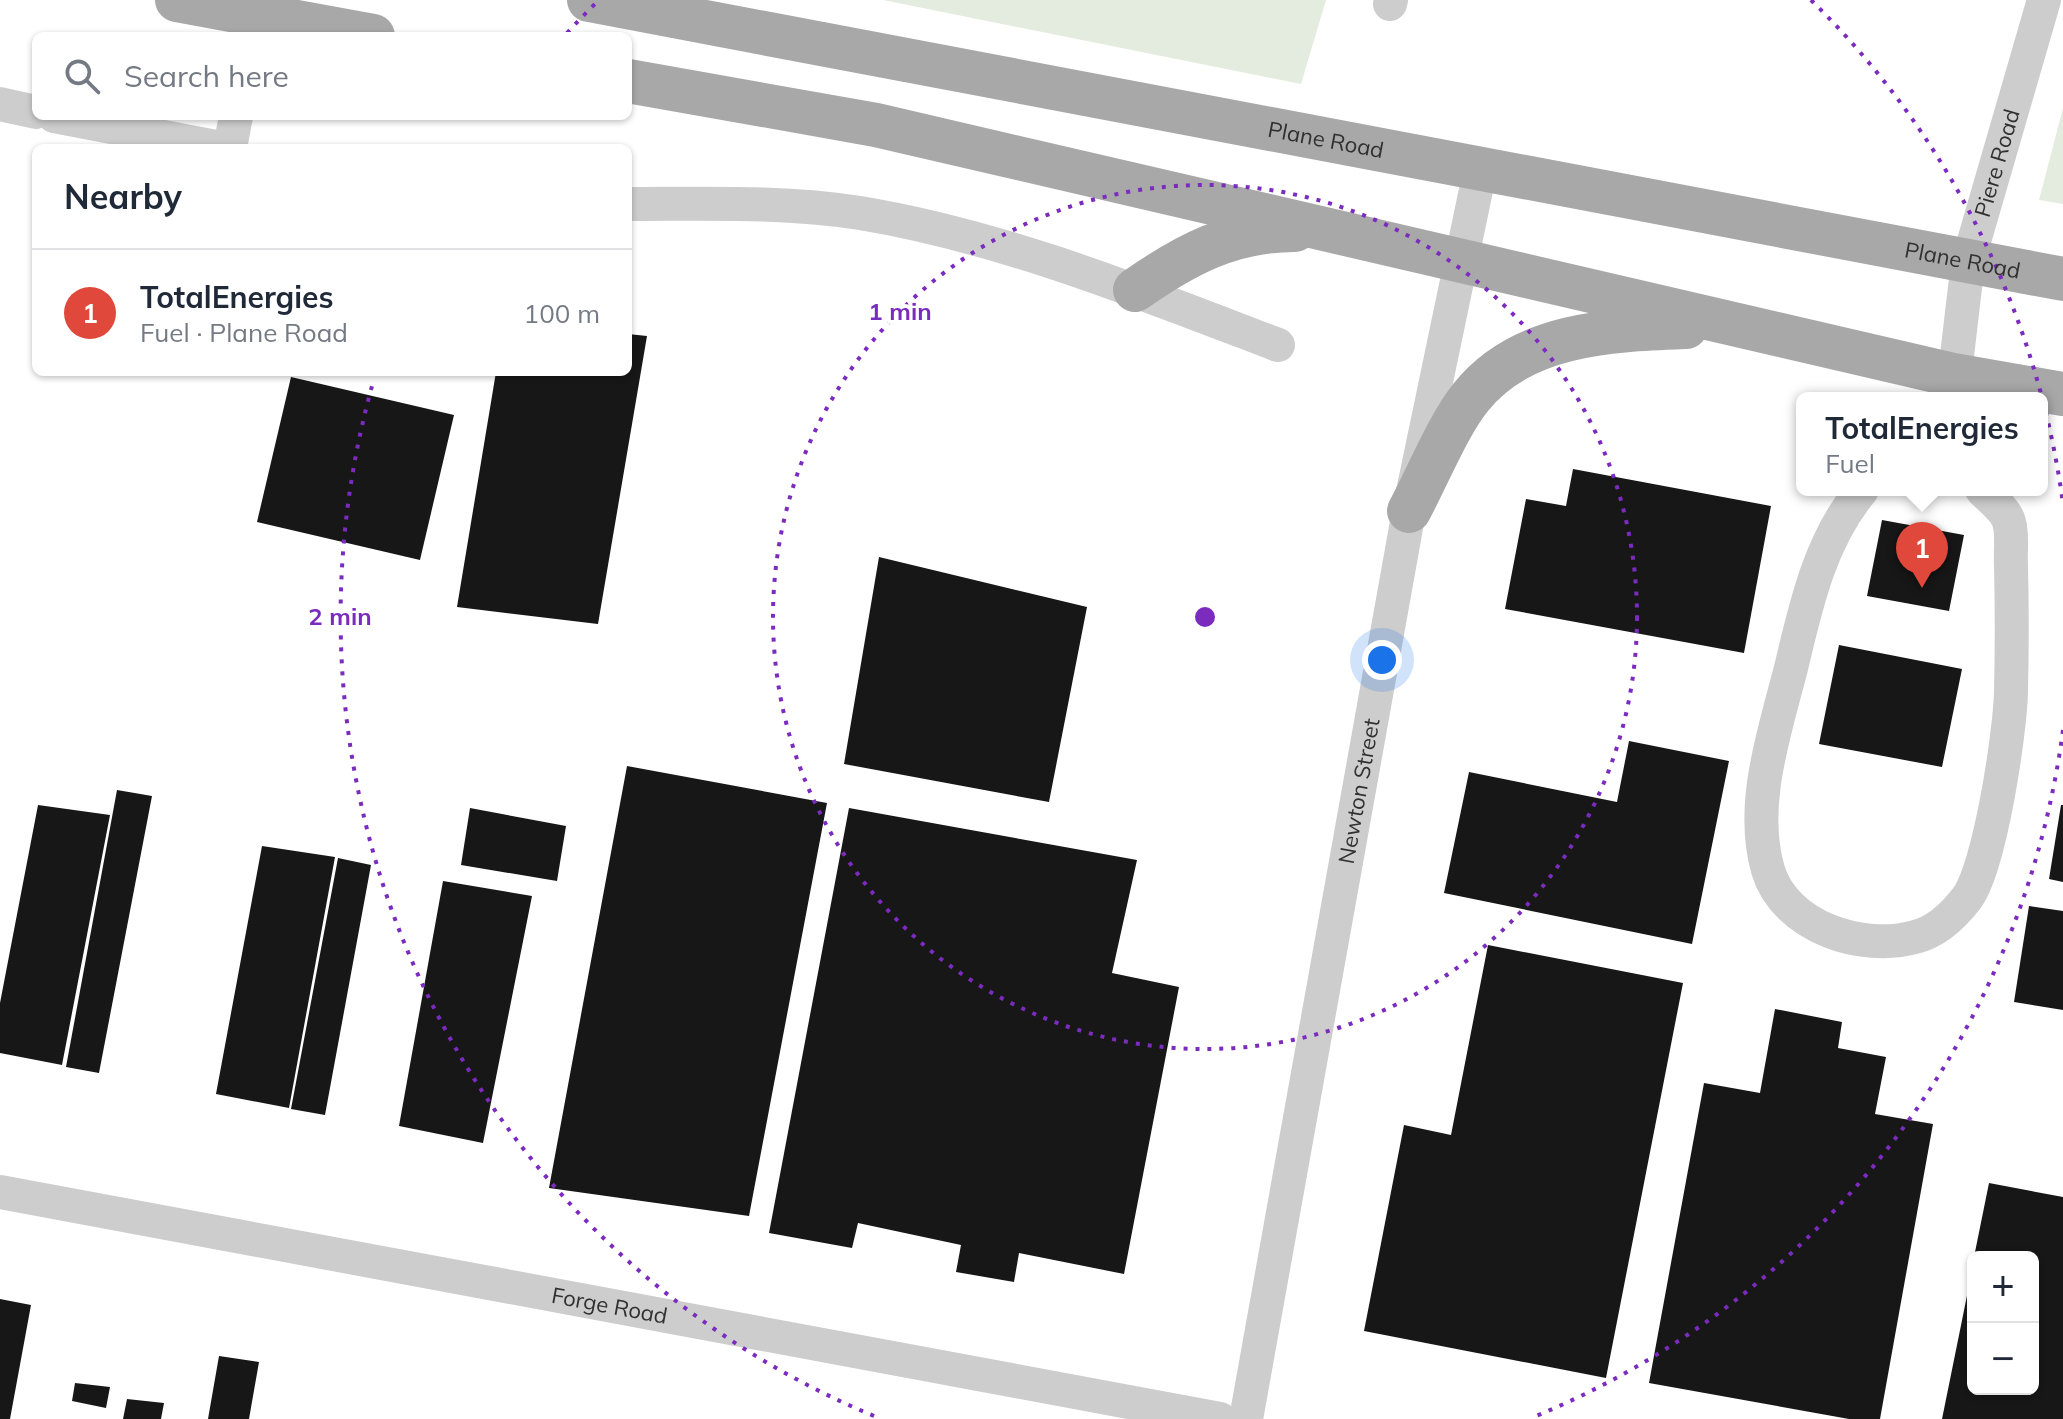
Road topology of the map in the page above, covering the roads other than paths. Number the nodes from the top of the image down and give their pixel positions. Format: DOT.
graph roads {
  1 [pos="177,0"];
  2 [pos="589,0"];
  3 [pos="2044,0"];
  4 [pos="255,17"];
  5 [pos="348,32"];
  6 [pos="632,82"];
  7 [pos="0,104"];
  8 [pos="32,111"];
  9 [pos="75,120"];
  10 [pos="235,120"];
  11 [pos="200,144"];
  12 [pos="231,144"];
  13 [pos="1481,166"];
  14 [pos="632,204"];
  15 [pos="1337,230"];
  16 [pos="1462,260"];
  17 [pos="1968,262"];
  18 [pos="2063,279"];
  19 [pos="1135,290"];
  20 [pos="1745,324"];
  21 [pos="1278,345"];
  22 [pos="1953,386"];
  23 [pos="2036,392"];
  24 [pos="1858,496"];
  25 [pos="1987,496"];
  26 [pos="1409,511"];
  27 [pos="0,1192"];
  28 [pos="1220,1419"];
  29 [pos="1246,1419"];
  1 -- 4 [label="main road"];
  2 -- 13 [label="main road, Plane Road"];
  3 -- 17 [label="street, Piere Road"];
  4 -- 5 [label="main road"];
  6 -- 15 [label="main road"];
  7 -- 8 [label="street"];
  9 -- 11 [label="street"];
  10 -- 12 [label="street"];
  13 -- 16 [label="street, Newton Street"];
  13 -- 17 [label="main road, Plane Road"];
  14 -- 19 [label="street"];
  15 -- 16 [label="main road"];
  15 -- 19 [label="main road"];
  16 -- 20 [label="main road"];
  16 -- 26 [label="street, Newton Street"];
  17 -- 18 [label="main road, Plane Road"];
  17 -- 22 [label="street, Piere Road"];
  19 -- 21 [label="street"];
  20 -- 22 [label="main road"];
  20 -- 26 [label="main road"];
  22 -- 23 [label="main road"];
  24 -- 25 [label="street"];
  26 -- 29 [label="street, Newton Street"];
  27 -- 28 [label="street, Forge Road"];
}
